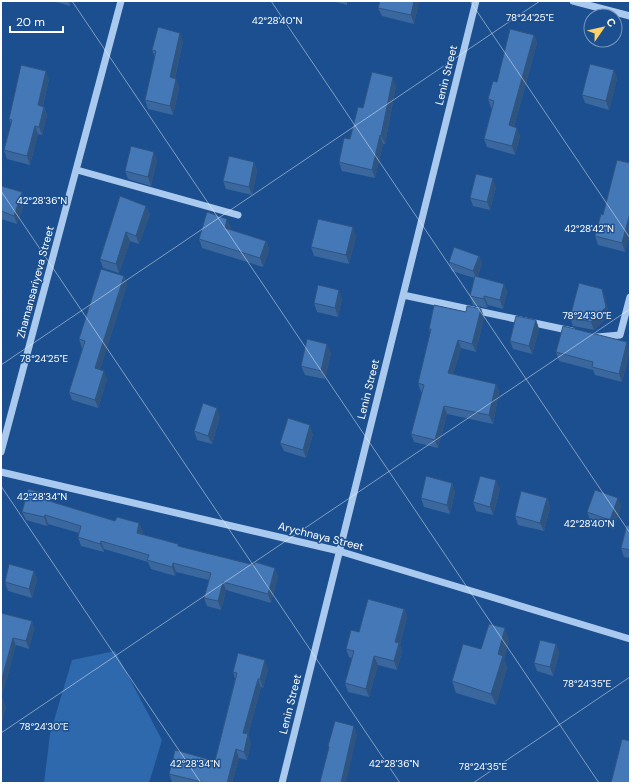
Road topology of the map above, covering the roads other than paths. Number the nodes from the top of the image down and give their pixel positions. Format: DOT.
graph roads {
  1 [pos="121,1"];
  2 [pos="476,1"];
  3 [pos="573,1"];
  4 [pos="630,16"];
  5 [pos="76,170"];
  6 [pos="238,215"];
  7 [pos="402,295"];
  8 [pos="630,297"];
  9 [pos="577,332"];
  10 [pos="589,335"];
  11 [pos="1,452"];
  12 [pos="1,472"];
  13 [pos="339,551"];
  14 [pos="630,640"];
  15 [pos="282,783"];
  1 -- 5 [label="street, Zhamansariyeva Street"];
  2 -- 7 [label="street, Lenin Street"];
  3 -- 4 [label="street"];
  5 -- 6 [label="street"];
  5 -- 11 [label="street, Zhamansariyeva Street"];
  7 -- 9 [label="street"];
  7 -- 13 [label="street, Lenin Street"];
  8 -- 10 [label="street"];
  12 -- 13 [label="street, Arychnaya Street"];
  13 -- 14 [label="street, Arychnaya Street"];
  13 -- 15 [label="street, Lenin Street"];
}
